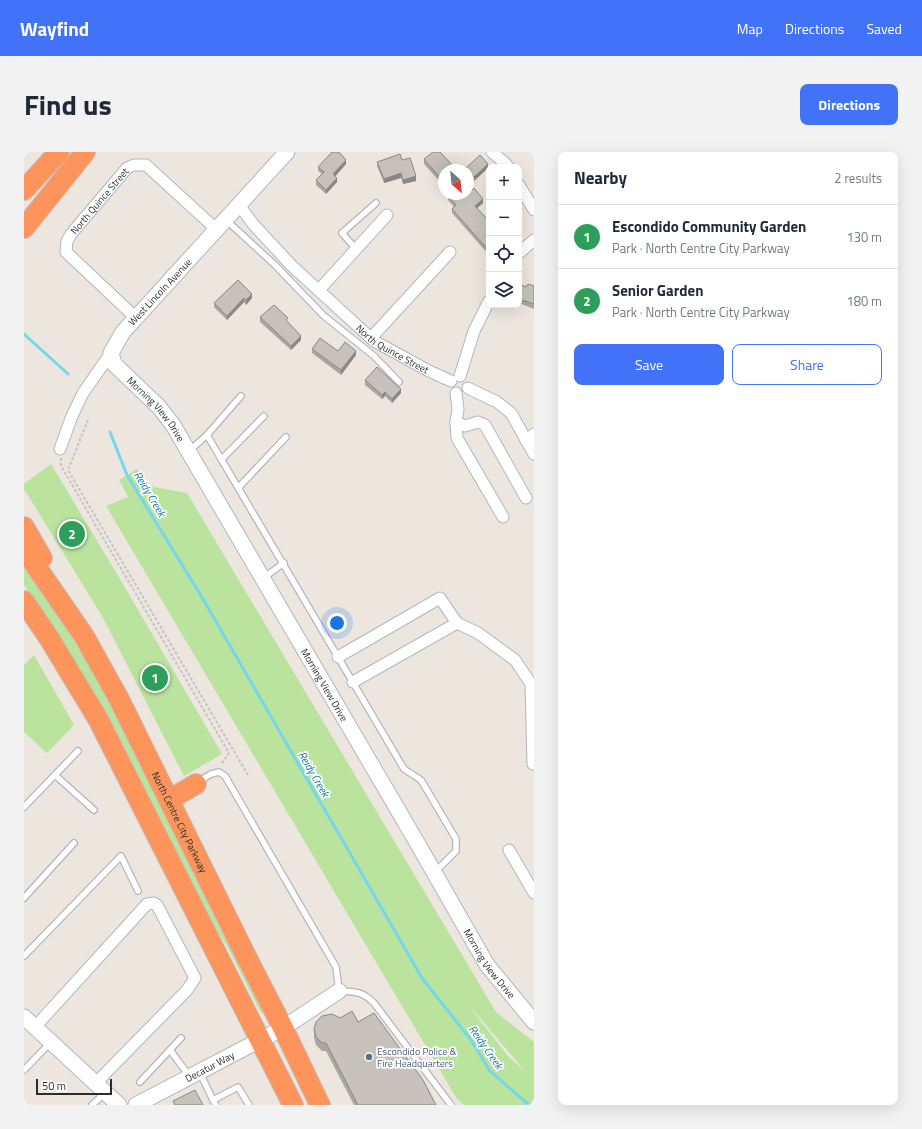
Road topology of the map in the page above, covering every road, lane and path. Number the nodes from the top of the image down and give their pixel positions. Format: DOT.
graph roads {
  1 [pos="59,152"];
  2 [pos="85,152"];
  3 [pos="287,152"];
  4 [pos="492,152"];
  5 [pos="506,164"];
  6 [pos="24,190"];
  7 [pos="522,190"];
  8 [pos="376,203"];
  9 [pos="239,205"];
  10 [pos="534,210"];
  11 [pos="387,216"];
  12 [pos="222,225"];
  13 [pos="24,228"];
  14 [pos="534,240"];
  15 [pos="356,249"];
  16 [pos="522,251"];
  17 [pos="450,252"];
  18 [pos="319,290"];
  19 [pos="486,307"];
  20 [pos="136,318"];
  21 [pos="371,338"];
  22 [pos="111,353"];
  23 [pos="456,378"];
  24 [pos="399,382"];
  25 [pos="468,388"];
  26 [pos="456,393"];
  27 [pos="241,396"];
  28 [pos="264,416"];
  29 [pos="88,420"];
  30 [pos="456,422"];
  31 [pos="207,435"];
  32 [pos="530,437"];
  33 [pos="286,438"];
  34 [pos="60,449"];
  35 [pos="188,451"];
  36 [pos="534,454"];
  37 [pos="222,459"];
  38 [pos="239,487"];
  39 [pos="526,498"];
  40 [pos="503,517"];
  41 [pos="24,526"];
  42 [pos="24,549"];
  43 [pos="284,563"];
  44 [pos="263,578"];
  45 [pos="24,601"];
  46 [pos="457,623"];
  47 [pos="84,636"];
  48 [pos="338,657"];
  49 [pos="353,682"];
  50 [pos="78,751"];
  51 [pos="229,753"];
  52 [pos="533,764"];
  53 [pos="55,775"];
  54 [pos="248,775"];
  55 [pos="196,784"];
  56 [pos="169,800"];
  57 [pos="24,807"];
  58 [pos="94,810"];
  59 [pos="74,843"];
  60 [pos="509,850"];
  61 [pos="435,872"];
  62 [pos="138,891"];
  63 [pos="534,893"];
  64 [pos="24,898"];
  65 [pos="24,956"];
  66 [pos="339,991"];
  67 [pos="29,1022"];
  68 [pos="534,1022"];
  69 [pos="283,1028"];
  70 [pos="181,1038"];
  71 [pos="260,1041"];
  72 [pos="51,1042"];
  73 [pos="170,1050"];
  74 [pos="24,1070"];
  75 [pos="195,1075"];
  76 [pos="140,1082"];
  77 [pos="100,1088"];
  78 [pos="215,1102"];
  79 [pos="92,1105"];
  80 [pos="119,1105"];
  81 [pos="136,1105"];
  82 [pos="249,1105"];
  83 [pos="292,1105"];
  84 [pos="320,1105"];
  85 [pos="451,1105"];
  1 -- 6 [label="highway"];
  2 -- 13 [label="highway"];
  3 -- 9 [label="street, West Lincoln Avenue"];
  4 -- 5 [label="street"];
  7 -- 10 [label="street"];
  8 -- 15 [label="lane"];
  9 -- 12 [label="street, West Lincoln Avenue"];
  9 -- 18 [label="street, North Quince Street"];
  11 -- 15 [label="street"];
  12 -- 20 [label="street, West Lincoln Avenue"];
  12 -- 20 [label="street, North Quince Street"];
  12 -- 24 [label="lane"];
  14 -- 16 [label="street"];
  15 -- 18 [label="street"];
  17 -- 21 [label="street"];
  18 -- 21 [label="street, North Quince Street"];
  19 -- 23 [label="street"];
  20 -- 22 [label="street, West Lincoln Avenue"];
  21 -- 23 [label="street, North Quince Street"];
  22 -- 34 [label="street, West Lincoln Avenue"];
  22 -- 35 [label="street, Morning View Drive"];
  23 -- 25 [label="street"];
  23 -- 26 [label="street"];
  25 -- 26 [label="street"];
  25 -- 32 [label="street"];
  26 -- 30 [label="street"];
  27 -- 31 [label="lane"];
  28 -- 37 [label="lane"];
  29 -- 54 [label="path"];
  30 -- 39 [label="street"];
  30 -- 40 [label="street"];
  31 -- 35 [label="lane"];
  31 -- 37 [label="lane"];
  32 -- 36 [label="street"];
  33 -- 38 [label="lane"];
  34 -- 51 [label="path"];
  35 -- 44 [label="street, Morning View Drive"];
  37 -- 38 [label="lane"];
  38 -- 43 [label="lane"];
  41 -- 47 [label="highway"];
  42 -- 47 [label="highway, North Centre City Parkway"];
  43 -- 44 [label="lane"];
  43 -- 48 [label="lane"];
  44 -- 61 [label="street, Morning View Drive"];
  45 -- 71 [label="highway"];
  46 -- 48 [label="street"];
  46 -- 49 [label="street"];
  46 -- 52 [label="street"];
  47 -- 56 [label="highway, North Centre City Parkway"];
  48 -- 49 [label="lane"];
  49 -- 61 [label="lane"];
  50 -- 53 [label="lane"];
  53 -- 57 [label="lane"];
  53 -- 58 [label="lane"];
  55 -- 56 [label="highway"];
  55 -- 66 [label="lane"];
  56 -- 69 [label="highway, North Centre City Parkway"];
  59 -- 64 [label="lane"];
  60 -- 63 [label="street"];
  61 -- 68 [label="street, Morning View Drive"];
  62 -- 65 [label="lane"];
  66 -- 69 [label="street, Decatur Way"];
  66 -- 85 [label="lane"];
  67 -- 72 [label="street"];
  67 -- 77 [label="street"];
  69 -- 71 [label="street, Decatur Way"];
  69 -- 84 [label="highway, North Centre City Parkway"];
  70 -- 73 [label="lane"];
  71 -- 75 [label="street, Decatur Way"];
  71 -- 83 [label="highway"];
  72 -- 74 [label="lane"];
  72 -- 77 [label="street"];
  73 -- 75 [label="lane"];
  73 -- 76 [label="lane"];
  75 -- 78 [label="lane"];
  75 -- 81 [label="street, Decatur Way"];
  77 -- 79 [label="lane"];
  77 -- 80 [label="street"];
  78 -- 82 [label="lane"];
}
